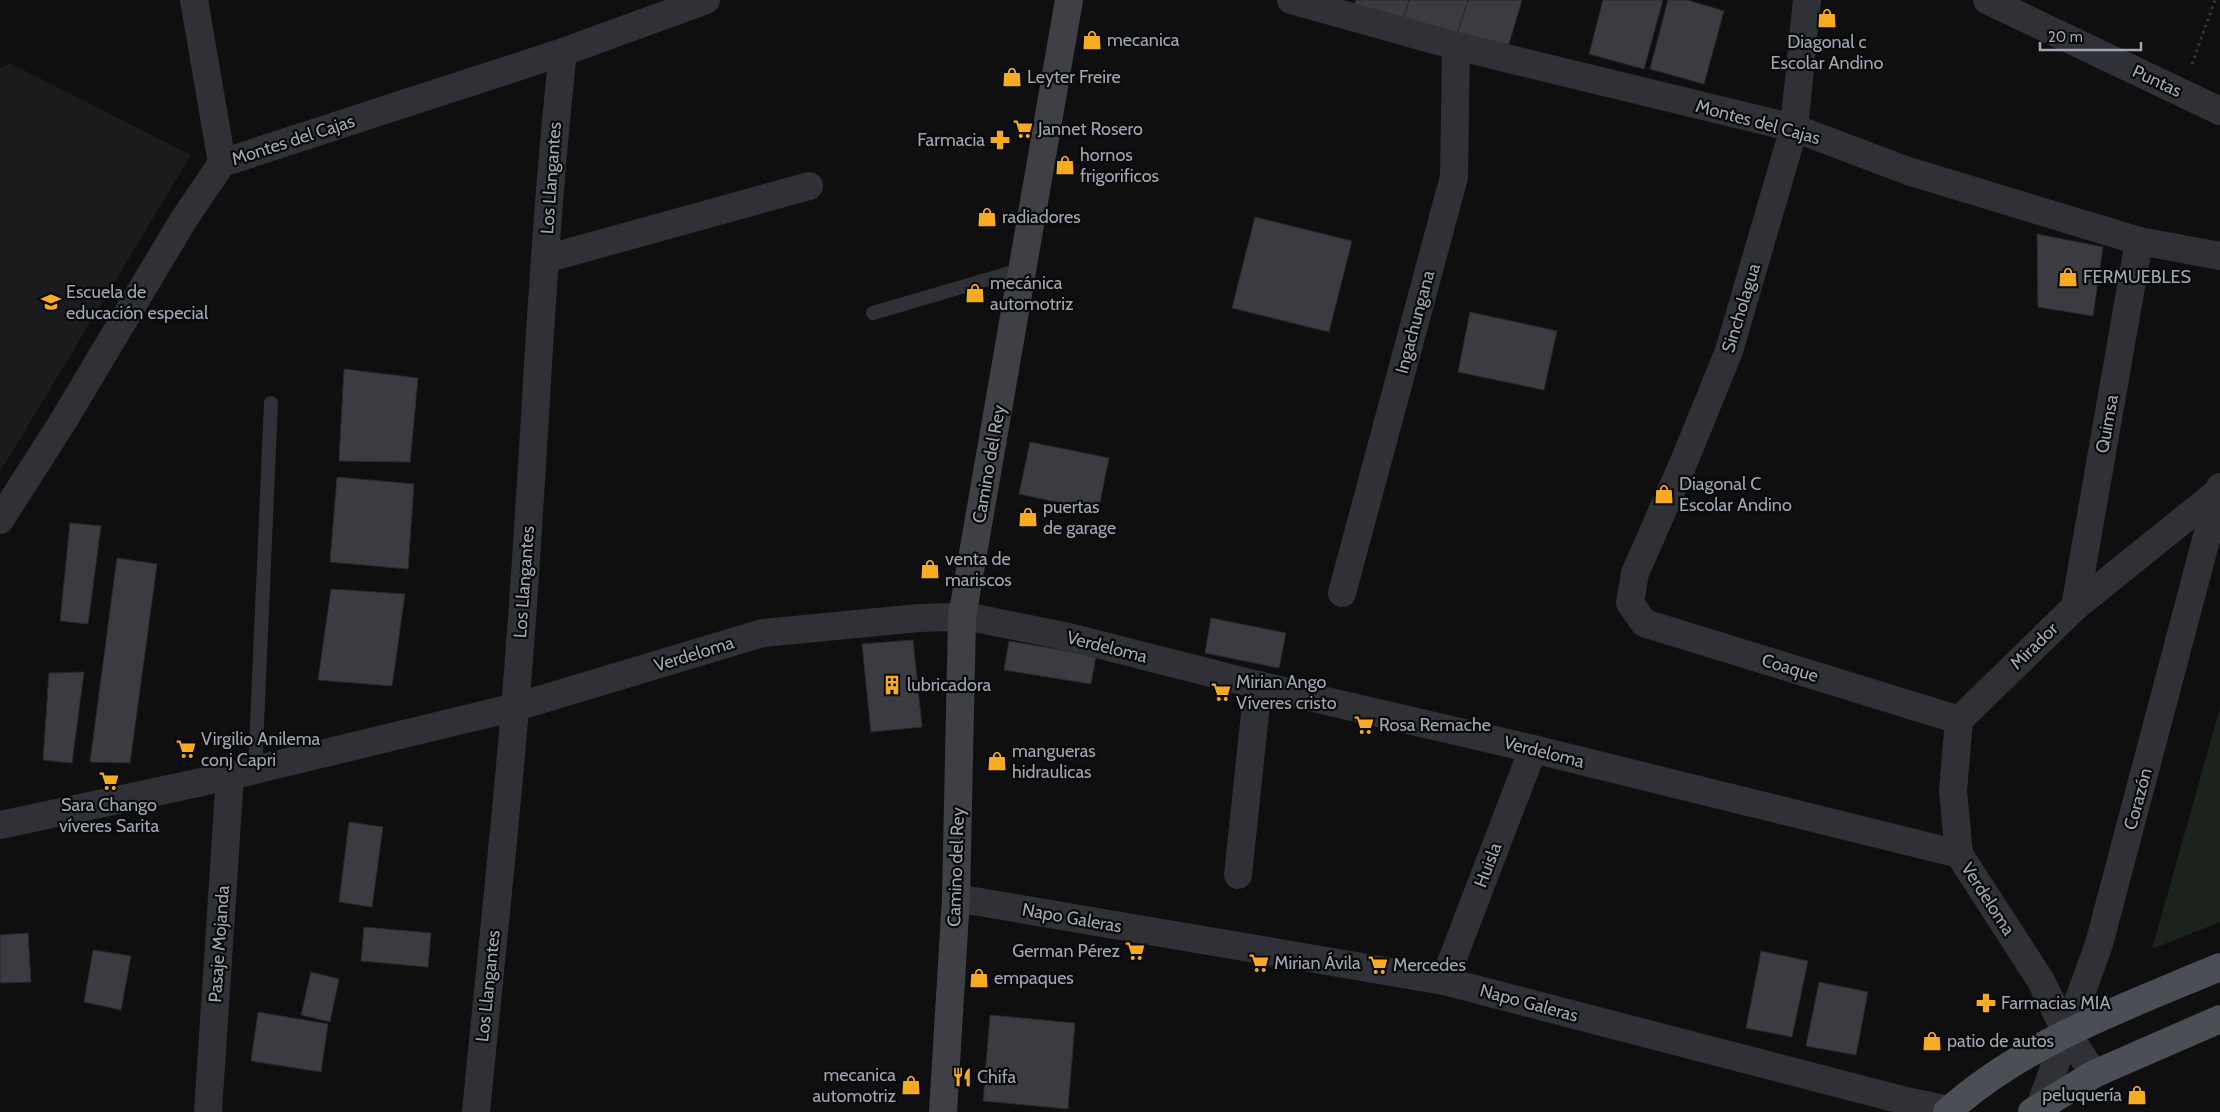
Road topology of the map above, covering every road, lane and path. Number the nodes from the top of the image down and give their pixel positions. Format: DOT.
graph roads {
  1 [pos="194,0"];
  2 [pos="706,0"];
  3 [pos="1069,0"];
  4 [pos="1291,0"];
  5 [pos="1807,0"];
  6 [pos="1987,0"];
  7 [pos="2215,0"];
  8 [pos="1456,46"];
  9 [pos="563,52"];
  10 [pos="2182,93"];
  11 [pos="2220,111"];
  12 [pos="1794,128"];
  13 [pos="222,163"];
  14 [pos="810,186"];
  15 [pos="2139,241"];
  16 [pos="2220,256"];
  17 [pos="545,259"];
  18 [pos="1022,269"];
  19 [pos="873,313"];
  20 [pos="271,403"];
  21 [pos="2219,489"];
  22 [pos="0,520"];
  23 [pos="1342,593"];
  24 [pos="1630,603"];
  25 [pos="2075,607"];
  26 [pos="962,617"];
  27 [pos="1258,686"];
  28 [pos="516,707"];
  29 [pos="1959,720"];
  30 [pos="1533,749"];
  31 [pos="243,773"];
  32 [pos="0,825"];
  33 [pos="1959,854"];
  34 [pos="1238,875"];
  35 [pos="956,898"];
  36 [pos="2220,967"];
  37 [pos="1444,981"];
  38 [pos="2220,1019"];
  39 [pos="2066,1032"];
  40 [pos="2094,1074"];
  41 [pos="2037,1110"];
  42 [pos="1948,1111"];
  43 [pos="208,1112"];
  44 [pos="476,1112"];
  45 [pos="943,1112"];
  1 -- 13 [label="street"];
  2 -- 9 [label="street, Montes del Cajas"];
  3 -- 18 [label="street, Camino del Rey"];
  4 -- 8 [label="street, Montes del Cajas"];
  5 -- 12 [label="street, Sincholagua"];
  6 -- 10 [label="street, Puntas"];
  7 -- 10 [label="path"];
  8 -- 12 [label="street, Montes del Cajas"];
  8 -- 23 [label="street, Ingachungana"];
  9 -- 13 [label="street, Montes del Cajas"];
  9 -- 17 [label="street, Los Llangantes"];
  10 -- 11 [label="street, Puntas"];
  12 -- 15 [label="street, Montes del Cajas"];
  12 -- 24 [label="street, Sincholagua"];
  13 -- 22 [label="street, Montes del Cajas"];
  14 -- 17 [label="street"];
  15 -- 16 [label="street, Montes del Cajas"];
  15 -- 25 [label="street, Quimsa"];
  17 -- 28 [label="street, Los Llangantes"];
  18 -- 19 [label="lane"];
  18 -- 26 [label="street, Camino del Rey"];
  20 -- 31 [label="lane"];
  21 -- 25 [label="street, Mirador"];
  21 -- 39 [label="street, Corazón"];
  24 -- 29 [label="street, Coaque"];
  25 -- 29 [label="street, Mirador"];
  26 -- 27 [label="street, Verdeloma"];
  26 -- 28 [label="street, Verdeloma"];
  26 -- 35 [label="street, Camino del Rey"];
  27 -- 30 [label="street, Verdeloma"];
  27 -- 34 [label="street"];
  28 -- 31 [label="street, Verdeloma"];
  28 -- 44 [label="street, Los Llangantes"];
  29 -- 33 [label="street"];
  30 -- 33 [label="street, Verdeloma"];
  30 -- 37 [label="street, Huisla"];
  31 -- 32 [label="street, Verdeloma"];
  31 -- 43 [label="street, Pasaje Mojanda"];
  33 -- 39 [label="street, Verdeloma"];
  35 -- 37 [label="street, Napo Galeras"];
  35 -- 45 [label="street, Camino del Rey"];
  36 -- 39 [label="main road"];
  37 -- 42 [label="street, Napo Galeras"];
  38 -- 40 [label="main road"];
  39 -- 40 [label="street, Verdeloma"];
  39 -- 41 [label="street, Corazón"];
  39 -- 42 [label="main road"];
  40 -- 41 [label="main road"];
}
